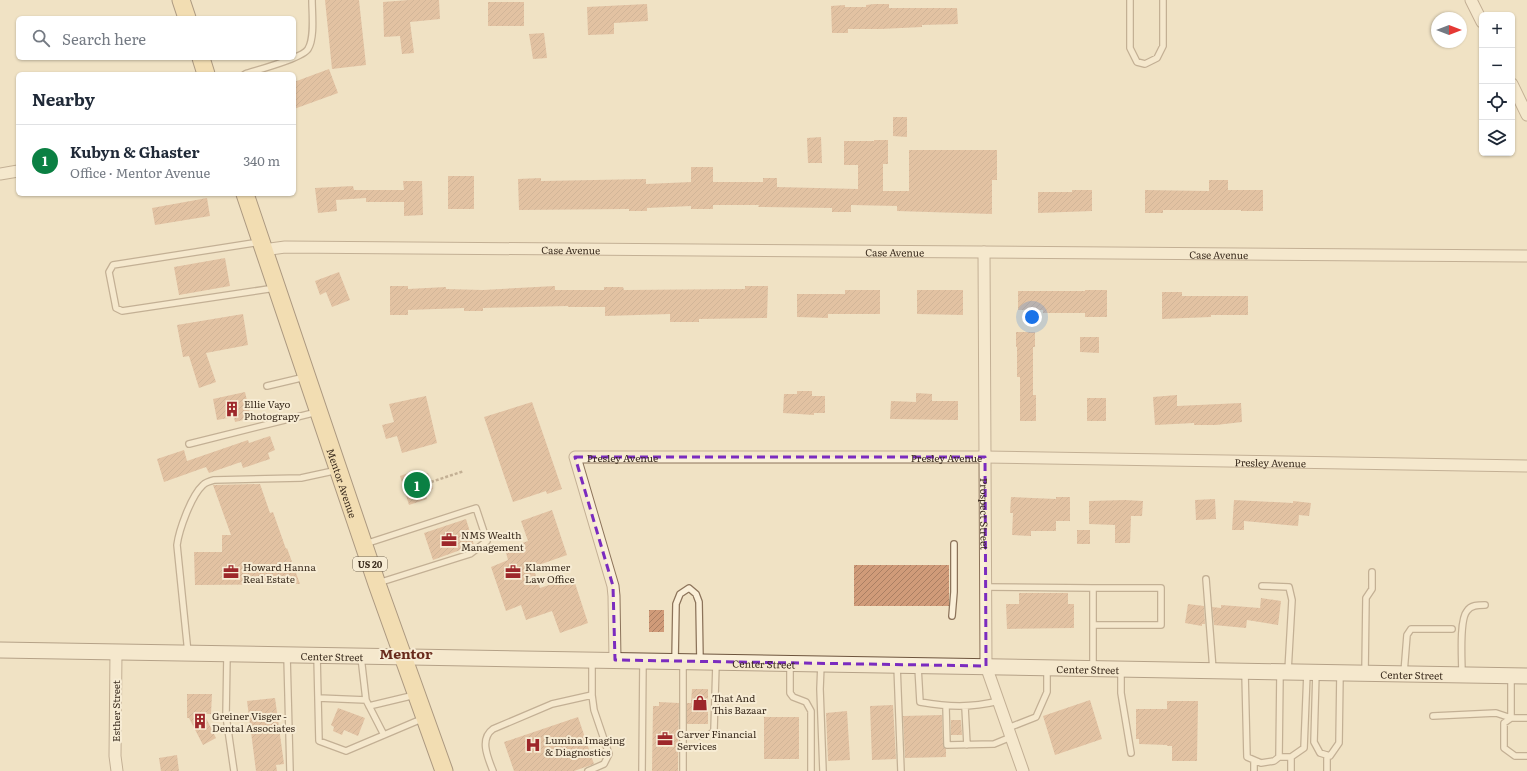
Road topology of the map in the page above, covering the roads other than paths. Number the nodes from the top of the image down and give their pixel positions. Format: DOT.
graph roads {
  1 [pos="181,0"];
  2 [pos="312,0"];
  3 [pos="1130,0"];
  4 [pos="1164,0"];
  5 [pos="1471,0"];
  6 [pos="186,16"];
  7 [pos="1479,16"];
  8 [pos="296,57"];
  9 [pos="201,60"];
  10 [pos="288,60"];
  11 [pos="205,72"];
  12 [pos="251,72"];
  13 [pos="1515,90"];
  14 [pos="1527,115"];
  15 [pos="16,171"];
  16 [pos="0,174"];
  17 [pos="246,196"];
  18 [pos="262,246"];
  19 [pos="984,252"];
  20 [pos="1527,256"];
  21 [pos="277,287"];
  22 [pos="306,377"];
  23 [pos="267,386"];
  24 [pos="318,412"];
  25 [pos="189,444"];
  26 [pos="985,457"];
  27 [pos="1527,466"];
  28 [pos="338,470"];
  29 [pos="363,544"];
  30 [pos="954,544"];
  31 [pos="1372,572"];
  32 [pos="1206,579"];
  33 [pos="377,584"];
  34 [pos="1262,586"];
  35 [pos="986,587"];
  36 [pos="1094,588"];
  37 [pos="1485,605"];
  38 [pos="952,616"];
  39 [pos="1093,625"];
  40 [pos="1452,629"];
  41 [pos="0,650"];
  42 [pos="116,652"];
  43 [pos="188,653"];
  44 [pos="227,654"];
  45 [pos="287,655"];
  46 [pos="317,656"];
  47 [pos="361,657"];
  48 [pos="402,657"];
  49 [pos="592,660"];
  50 [pos="615,660"];
  51 [pos="643,661"];
  52 [pos="679,661"];
  53 [pos="700,661"];
  54 [pos="716,661"];
  55 [pos="790,663"];
  56 [pos="821,664"];
  57 [pos="896,664"];
  58 [pos="917,665"];
  59 [pos="986,666"];
  60 [pos="1047,667"];
  61 [pos="1093,668"];
  62 [pos="1121,668"];
  63 [pos="1214,670"];
  64 [pos="1245,671"];
  65 [pos="1284,671"];
  66 [pos="1311,672"];
  67 [pos="1340,672"];
  68 [pos="1365,673"];
  69 [pos="1404,673"];
  70 [pos="1462,674"];
  71 [pos="1511,675"];
  72 [pos="1527,676"];
  73 [pos="416,695"];
  74 [pos="592,695"];
  75 [pos="318,698"];
  76 [pos="366,700"];
  77 [pos="999,701"];
  78 [pos="369,706"];
  79 [pos="946,707"];
  80 [pos="965,707"];
  81 [pos="1433,716"];
  82 [pos="424,718"];
  83 [pos="1511,718"];
  84 [pos="1527,718"];
  85 [pos="1010,733"];
  86 [pos="384,735"];
  87 [pos="697,736"];
  88 [pos="967,745"];
  89 [pos="1131,753"];
  90 [pos="1327,755"];
  91 [pos="1527,756"];
  92 [pos="1279,757"];
  93 [pos="1291,757"];
  94 [pos="1254,760"];
  95 [pos="117,771"];
  96 [pos="234,771"];
  97 [pos="290,771"];
  98 [pos="444,771"];
  99 [pos="493,771"];
  100 [pos="588,771"];
  101 [pos="642,771"];
  102 [pos="682,771"];
  103 [pos="811,771"];
  104 [pos="823,771"];
  105 [pos="901,771"];
  106 [pos="1023,771"];
  107 [pos="1254,771"];
  108 [pos="1291,771"];
  109 [pos="1327,771"];
  1 -- 6 [label="main road"];
  2 -- 8 [label="lane"];
  3 -- 4 [label="lane"];
  5 -- 7 [label="street"];
  9 -- 11 [label="main road"];
  10 -- 12 [label="lane"];
  13 -- 14 [label="street"];
  15 -- 16 [label="street"];
  17 -- 18 [label="main road, Mentor Avenue / US 20"];
  18 -- 19 [label="street, Case Avenue"];
  18 -- 21 [label="main road, Mentor Avenue / US 20"];
  18 -- 21 [label="lane"];
  19 -- 20 [label="street, Case Avenue"];
  19 -- 26 [label="street, Prospect Street"];
  21 -- 22 [label="main road, Mentor Avenue / US 20"];
  22 -- 23 [label="lane"];
  22 -- 24 [label="main road, Mentor Avenue / US 20"];
  24 -- 25 [label="lane"];
  24 -- 28 [label="main road, Mentor Avenue / US 20"];
  26 -- 27 [label="street, Presley Avenue"];
  26 -- 35 [label="street, Prospect Street"];
  26 -- 50 [label="street, Presley Avenue"];
  28 -- 29 [label="main road, Mentor Avenue / US 20"];
  28 -- 43 [label="lane"];
  29 -- 33 [label="main road, Mentor Avenue / US 20"];
  29 -- 33 [label="lane"];
  30 -- 38 [label="lane"];
  31 -- 68 [label="lane"];
  32 -- 63 [label="lane"];
  33 -- 48 [label="main road, Mentor Avenue / US 20"];
  34 -- 65 [label="lane"];
  35 -- 36 [label="lane"];
  35 -- 59 [label="street, Prospect Street"];
  36 -- 39 [label="lane"];
  36 -- 39 [label="lane"];
  37 -- 70 [label="lane"];
  39 -- 61 [label="lane"];
  40 -- 69 [label="lane"];
  41 -- 42 [label="main road, Center Street"];
  42 -- 43 [label="main road, Center Street"];
  42 -- 95 [label="street, Esther Street"];
  43 -- 44 [label="main road, Center Street"];
  44 -- 45 [label="main road, Center Street"];
  44 -- 96 [label="lane"];
  45 -- 46 [label="main road, Center Street"];
  45 -- 97 [label="lane"];
  46 -- 47 [label="main road, Center Street"];
  46 -- 75 [label="lane"];
  47 -- 48 [label="main road, Center Street"];
  47 -- 76 [label="lane"];
  48 -- 49 [label="main road, Center Street"];
  48 -- 73 [label="main road, Mentor Avenue / US 20"];
  49 -- 50 [label="main road, Center Street"];
  49 -- 74 [label="lane"];
  50 -- 51 [label="main road, Center Street"];
  51 -- 52 [label="main road, Center Street"];
  51 -- 101 [label="lane"];
  52 -- 53 [label="main road, Center Street"];
  52 -- 53 [label="lane"];
  52 -- 102 [label="lane"];
  53 -- 54 [label="main road, Center Street"];
  54 -- 55 [label="main road, Center Street"];
  54 -- 87 [label="lane"];
  55 -- 56 [label="main road, Center Street"];
  55 -- 103 [label="lane"];
  56 -- 57 [label="main road, Center Street"];
  56 -- 104 [label="lane"];
  57 -- 58 [label="main road, Center Street"];
  57 -- 105 [label="lane"];
  58 -- 59 [label="main road, Center Street"];
  58 -- 79 [label="lane"];
  59 -- 60 [label="main road, Center Street"];
  59 -- 77 [label="street, Prospect Street"];
  60 -- 61 [label="main road, Center Street"];
  60 -- 85 [label="lane"];
  61 -- 62 [label="main road, Center Street"];
  62 -- 63 [label="main road, Center Street"];
  62 -- 89 [label="lane"];
  63 -- 64 [label="main road, Center Street"];
  64 -- 65 [label="main road, Center Street"];
  64 -- 94 [label="lane"];
  65 -- 66 [label="main road, Center Street"];
  65 -- 92 [label="lane"];
  66 -- 67 [label="main road, Center Street"];
  66 -- 90 [label="lane"];
  66 -- 93 [label="lane"];
  67 -- 68 [label="main road, Center Street"];
  67 -- 90 [label="lane"];
  68 -- 69 [label="main road, Center Street"];
  69 -- 70 [label="main road, Center Street"];
  70 -- 71 [label="main road, Center Street"];
  71 -- 72 [label="main road, Center Street"];
  71 -- 83 [label="lane"];
  73 -- 78 [label="lane"];
  73 -- 82 [label="main road, Mentor Avenue / US 20"];
  74 -- 99 [label="lane"];
  74 -- 100 [label="lane"];
  75 -- 76 [label="lane"];
  75 -- 86 [label="lane"];
  76 -- 78 [label="lane"];
  77 -- 80 [label="lane"];
  77 -- 85 [label="street, Prospect Street"];
  78 -- 86 [label="lane"];
  79 -- 80 [label="lane"];
  79 -- 88 [label="lane"];
  80 -- 88 [label="lane"];
  81 -- 83 [label="lane"];
  82 -- 86 [label="lane"];
  82 -- 98 [label="main road, Mentor Avenue / US 20"];
  83 -- 84 [label="lane"];
  83 -- 91 [label="lane"];
  85 -- 88 [label="lane"];
  85 -- 106 [label="street, Prospect Street"];
  90 -- 109 [label="lane"];
  92 -- 93 [label="lane"];
  92 -- 94 [label="lane"];
  93 -- 108 [label="lane"];
  94 -- 107 [label="lane"];
}
